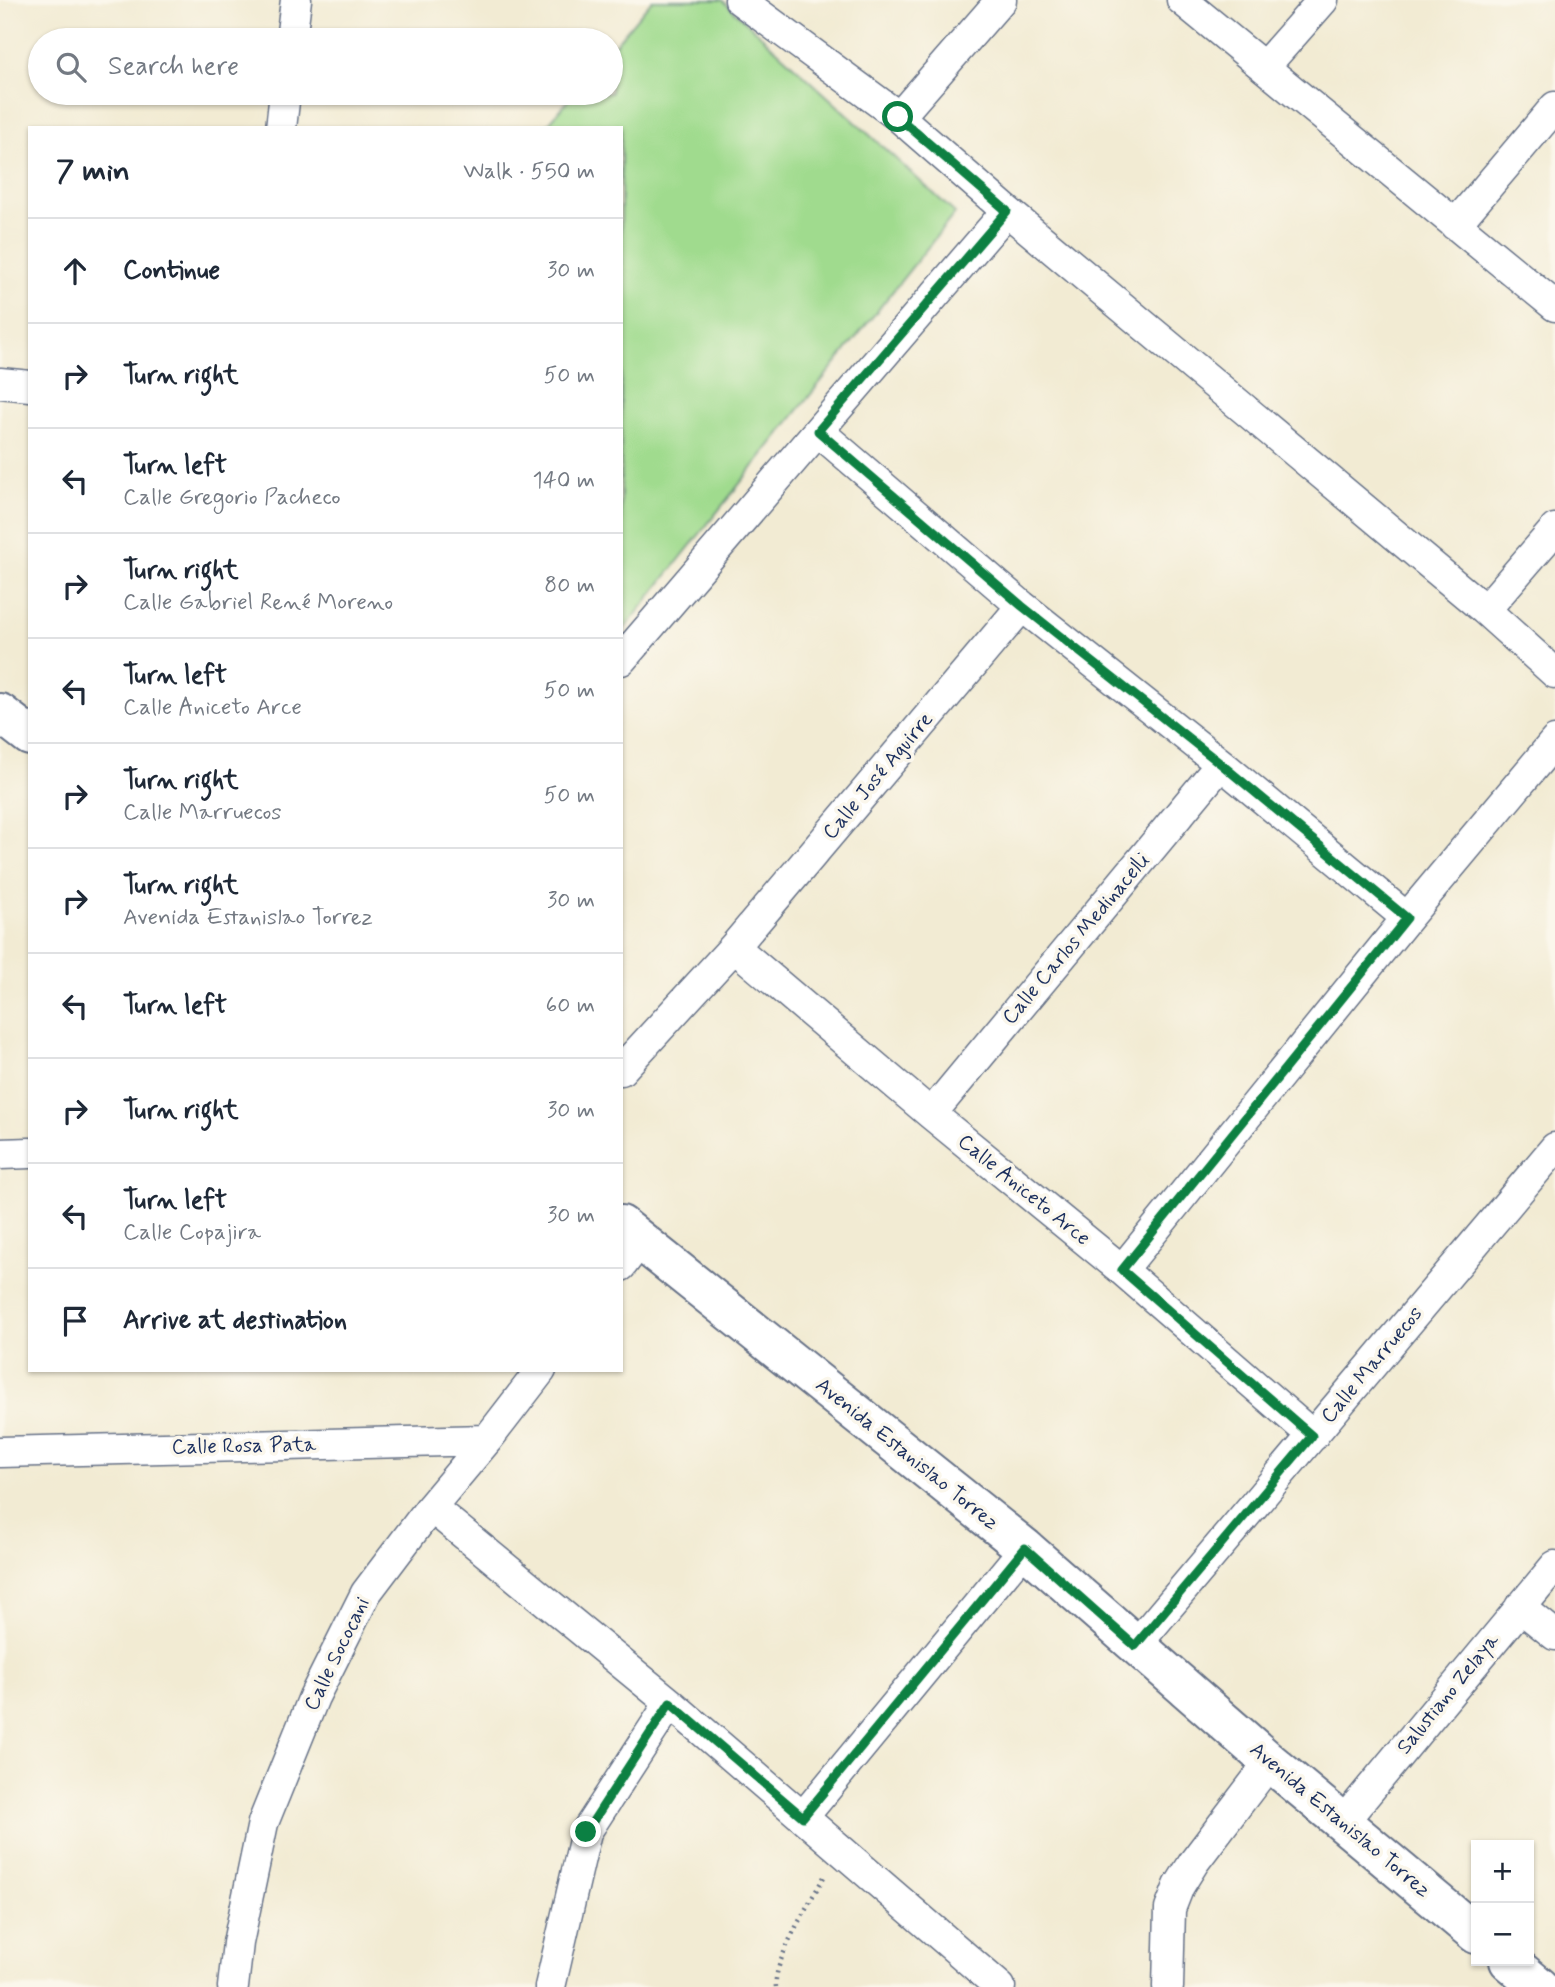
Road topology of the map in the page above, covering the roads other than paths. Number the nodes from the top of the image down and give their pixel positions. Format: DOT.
graph roads {
  1 [pos="296,0"];
  2 [pos="740,0"];
  3 [pos="1001,0"];
  4 [pos="1182,0"];
  5 [pos="1323,0"];
  6 [pos="292,28"];
  7 [pos="1265,67"];
  8 [pos="284,105"];
  9 [pos="1555,107"];
  10 [pos="898,117"];
  11 [pos="281,126"];
  12 [pos="1007,211"];
  13 [pos="1455,225"];
  14 [pos="1555,306"];
  15 [pos="0,383"];
  16 [pos="28,386"];
  17 [pos="818,431"];
  18 [pos="1555,529"];
  19 [pos="1022,606"];
  20 [pos="1485,610"];
  21 [pos="623,658"];
  22 [pos="1555,673"];
  23 [pos="0,713"];
  24 [pos="28,734"];
  25 [pos="1555,741"];
  26 [pos="1221,764"];
  27 [pos="1407,918"];
  28 [pos="734,947"];
  29 [pos="623,1068"];
  30 [pos="931,1114"];
  31 [pos="1555,1148"];
  32 [pos="28,1153"];
  33 [pos="0,1154"];
  34 [pos="628,1244"];
  35 [pos="1122,1270"];
  36 [pos="539,1372"];
  37 [pos="1312,1436"];
  38 [pos="487,1440"];
  39 [pos="0,1452"];
  40 [pos="431,1507"];
  41 [pos="1025,1548"];
  42 [pos="1555,1566"];
  43 [pos="1520,1607"];
  44 [pos="1555,1635"];
  45 [pos="1135,1646"];
  46 [pos="670,1703"];
  47 [pos="1270,1762"];
  48 [pos="803,1817"];
  49 [pos="1342,1823"];
  50 [pos="1471,1930"];
  51 [pos="233,1987"];
  52 [pos="550,1987"];
  53 [pos="1000,1987"];
  54 [pos="1168,1987"];
  1 -- 6 [label="street"];
  2 -- 10 [label="street"];
  3 -- 10 [label="street"];
  4 -- 7 [label="street"];
  5 -- 7 [label="street"];
  7 -- 13 [label="street"];
  8 -- 11 [label="street"];
  9 -- 13 [label="street"];
  10 -- 12 [label="street"];
  12 -- 17 [label="street"];
  12 -- 20 [label="street"];
  13 -- 14 [label="street"];
  15 -- 16 [label="street"];
  17 -- 19 [label="street"];
  17 -- 21 [label="street"];
  18 -- 20 [label="street"];
  19 -- 26 [label="street"];
  19 -- 28 [label="street, Calle José Aguirre"];
  20 -- 22 [label="street"];
  23 -- 24 [label="street"];
  25 -- 27 [label="street"];
  26 -- 27 [label="street"];
  26 -- 30 [label="street, Calle Carlos Medinacelli"];
  27 -- 35 [label="street"];
  28 -- 29 [label="street, Calle José Aguirre"];
  28 -- 30 [label="street, Calle Aniceto Arce"];
  30 -- 35 [label="street, Calle Aniceto Arce"];
  31 -- 37 [label="street, Calle Marruecos"];
  32 -- 33 [label="street"];
  34 -- 41 [label="street, Avenida Estanislao Torrez"];
  35 -- 37 [label="street, Calle Aniceto Arce"];
  36 -- 38 [label="street, Calle Sococani"];
  37 -- 45 [label="street, Calle Marruecos"];
  38 -- 39 [label="street, Calle Rosa Pata"];
  38 -- 40 [label="street, Calle Sococani"];
  40 -- 46 [label="street"];
  40 -- 51 [label="street, Calle Sococani"];
  41 -- 45 [label="street, Avenida Estanislao Torrez"];
  41 -- 48 [label="street"];
  42 -- 43 [label="street, Salustiano Zelaya"];
  43 -- 44 [label="street"];
  43 -- 49 [label="street, Salustiano Zelaya"];
  45 -- 47 [label="street, Avenida Estanislao Torrez"];
  46 -- 48 [label="street"];
  46 -- 52 [label="street"];
  47 -- 49 [label="street, Avenida Estanislao Torrez"];
  47 -- 54 [label="street"];
  48 -- 53 [label="street"];
  49 -- 50 [label="street, Avenida Estanislao Torrez"];
}
